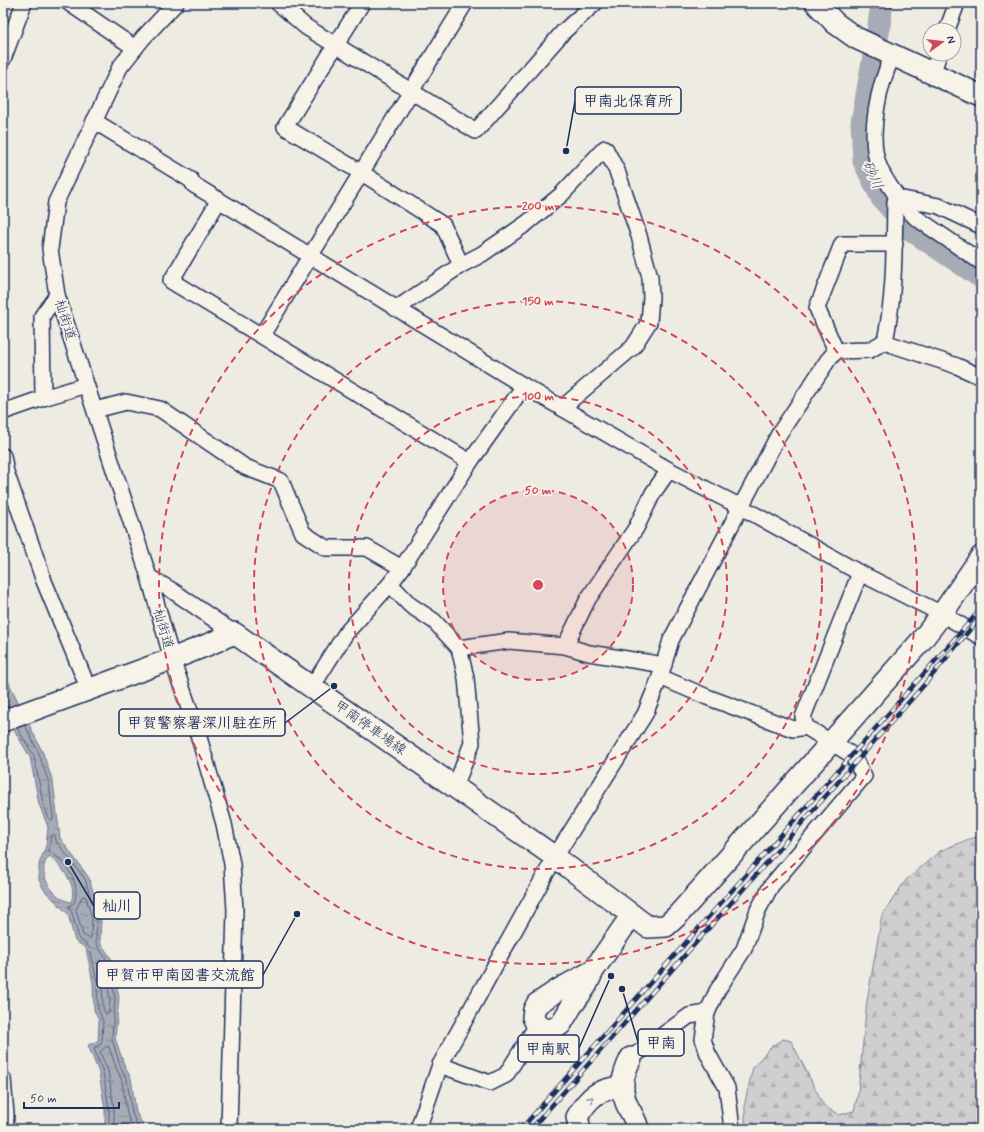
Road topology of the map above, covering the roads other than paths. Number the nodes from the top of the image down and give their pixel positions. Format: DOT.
graph roads {
  1 [pos="24,3"];
  2 [pos="69,3"];
  3 [pos="176,3"];
  4 [pos="278,3"];
  5 [pos="362,3"];
  6 [pos="465,3"];
  7 [pos="595,3"];
  8 [pos="816,3"];
  9 [pos="957,3"];
  10 [pos="949,22"];
  11 [pos="336,45"];
  12 [pos="135,48"];
  13 [pos="881,50"];
  14 [pos="3,59"];
  15 [pos="936,62"];
  16 [pos="932,74"];
  17 [pos="411,91"];
  18 [pos="981,96"];
  19 [pos="94,121"];
  20 [pos="362,173"];
  21 [pos="219,200"];
  22 [pos="896,200"];
  23 [pos="979,225"];
  24 [pos="894,244"];
  25 [pos="309,256"];
  26 [pos="981,262"];
  27 [pos="461,265"];
  28 [pos="57,295"];
  29 [pos="396,309"];
  30 [pos="262,335"];
  31 [pos="885,341"];
  32 [pos="836,351"];
  33 [pos="981,377"];
  34 [pos="86,385"];
  35 [pos="524,386"];
  36 [pos="43,398"];
  37 [pos="562,408"];
  38 [pos="95,410"];
  39 [pos="3,412"];
  40 [pos="3,456"];
  41 [pos="470,462"];
  42 [pos="669,470"];
  43 [pos="741,507"];
  44 [pos="981,557"];
  45 [pos="402,568"];
  46 [pos="860,573"];
  47 [pos="149,577"];
  48 [pos="390,584"];
  49 [pos="942,614"];
  50 [pos="234,633"];
  51 [pos="981,637"];
  52 [pos="565,646"];
  53 [pos="459,648"];
  54 [pos="172,659"];
  55 [pos="662,671"];
  56 [pos="312,687"];
  57 [pos="84,691"];
  58 [pos="3,721"];
  59 [pos="806,726"];
  60 [pos="830,741"];
  61 [pos="456,787"];
  62 [pos="555,857"];
  63 [pos="640,921"];
  64 [pos="568,995"];
  65 [pos="706,1013"];
  66 [pos="537,1025"];
  67 [pos="631,1058"];
  68 [pos="440,1065"];
  69 [pos="3,1079"];
  70 [pos="623,1086"];
  71 [pos="5,1129"];
  72 [pos="229,1129"];
  73 [pos="418,1129"];
  74 [pos="580,1129"];
  75 [pos="638,1129"];
  76 [pos="732,1129"];
  1 -- 14 [label="street"];
  2 -- 12 [label="street"];
  3 -- 12 [label="street, 杣街道"];
  4 -- 11 [label="street"];
  5 -- 11 [label="street"];
  6 -- 17 [label="street"];
  7 -- 17 [label="street"];
  8 -- 13 [label="main road"];
  9 -- 10 [label="street"];
  11 -- 17 [label="street"];
  11 -- 20 [label="street"];
  12 -- 19 [label="street, 杣街道"];
  13 -- 16 [label="main road"];
  13 -- 22 [label="street"];
  15 -- 16 [label="street"];
  16 -- 18 [label="main road"];
  17 -- 20 [label="street"];
  19 -- 21 [label="street"];
  19 -- 28 [label="street, 杣街道"];
  20 -- 25 [label="street"];
  20 -- 27 [label="street"];
  21 -- 25 [label="street"];
  21 -- 30 [label="street"];
  22 -- 23 [label="street"];
  22 -- 24 [label="street"];
  22 -- 26 [label="street"];
  24 -- 31 [label="street"];
  24 -- 32 [label="street"];
  25 -- 29 [label="street"];
  25 -- 30 [label="street"];
  27 -- 29 [label="street"];
  27 -- 37 [label="street"];
  28 -- 34 [label="street, 杣街道"];
  28 -- 36 [label="street"];
  29 -- 35 [label="street"];
  30 -- 41 [label="street"];
  31 -- 32 [label="street"];
  31 -- 33 [label="street"];
  32 -- 43 [label="street"];
  34 -- 36 [label="street"];
  34 -- 38 [label="street, 杣街道"];
  35 -- 37 [label="street"];
  35 -- 41 [label="street"];
  36 -- 39 [label="street"];
  37 -- 42 [label="street"];
  38 -- 45 [label="street"];
  38 -- 47 [label="street, 杣街道"];
  40 -- 57 [label="street"];
  41 -- 45 [label="street"];
  42 -- 43 [label="street"];
  42 -- 52 [label="street"];
  43 -- 46 [label="street"];
  43 -- 55 [label="street"];
  44 -- 49 [label="main road"];
  45 -- 48 [label="street"];
  46 -- 49 [label="street"];
  46 -- 59 [label="street"];
  47 -- 50 [label="street"];
  47 -- 54 [label="street, 杣街道"];
  48 -- 53 [label="street"];
  48 -- 56 [label="street"];
  49 -- 51 [label="street"];
  49 -- 60 [label="main road"];
  50 -- 54 [label="main road"];
  50 -- 56 [label="main road, 甲南停車場線"];
  52 -- 53 [label="street"];
  52 -- 55 [label="street"];
  53 -- 61 [label="street"];
  54 -- 57 [label="main road"];
  54 -- 72 [label="street, 杣街道"];
  55 -- 59 [label="street"];
  55 -- 62 [label="street"];
  56 -- 61 [label="main road, 甲南停車場線"];
  57 -- 58 [label="main road"];
  59 -- 60 [label="street"];
  60 -- 63 [label="main road"];
  60 -- 65 [label="street"];
  61 -- 62 [label="main road, 甲南停車場線"];
  62 -- 63 [label="main road, 甲南停車場線"];
  62 -- 68 [label="street"];
  63 -- 64 [label="main road"];
  64 -- 66 [label="main road"];
  64 -- 66 [label="main road"];
  65 -- 67 [label="street"];
  65 -- 76 [label="street"];
  66 -- 68 [label="street"];
  67 -- 70 [label="main road"];
  68 -- 73 [label="street"];
  69 -- 71 [label="street"];
  74 -- 70 [label="main road, one-way"];
  70 -- 75 [label="main road"];
}
